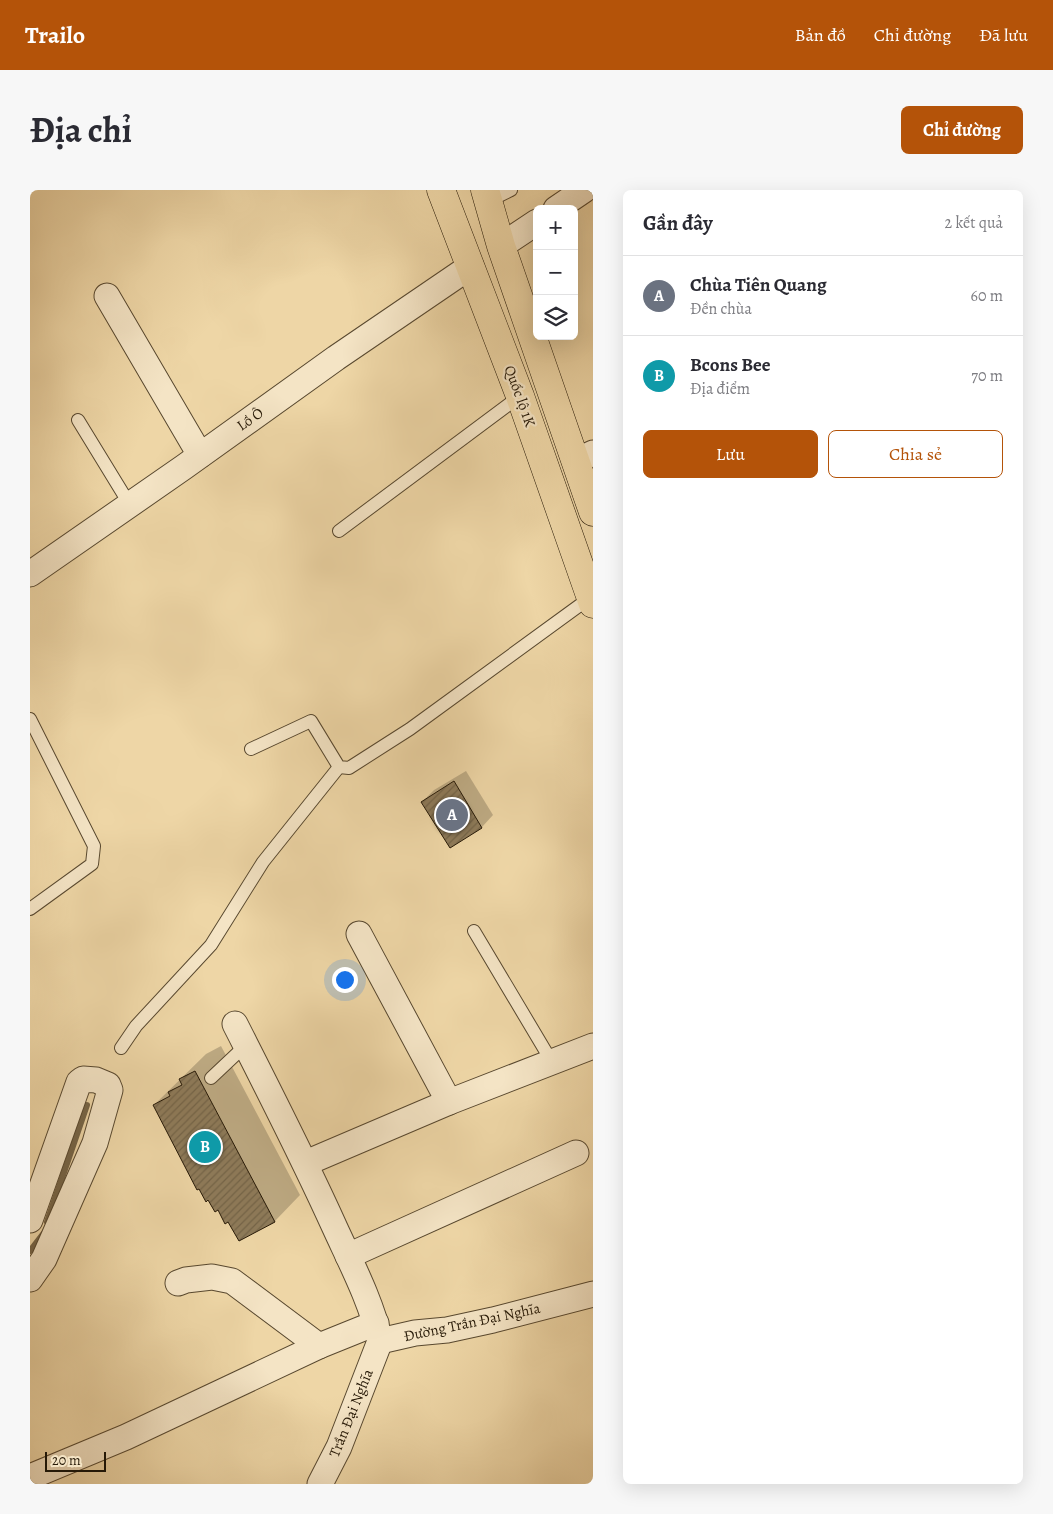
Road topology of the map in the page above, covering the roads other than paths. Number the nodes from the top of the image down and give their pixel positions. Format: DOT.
graph roads {
  1 [pos="442,190"];
  2 [pos="584,190"];
  3 [pos="495,194"];
  4 [pos="562,205"];
  5 [pos="533,225"];
  6 [pos="501,246"];
  7 [pos="471,266"];
  8 [pos="107,296"];
  9 [pos="520,396"];
  10 [pos="78,420"];
  11 [pos="200,455"];
  12 [pos="585,457"];
  13 [pos="130,505"];
  14 [pos="593,512"];
  15 [pos="340,531"];
  16 [pos="30,574"];
  17 [pos="592,601"];
  18 [pos="30,719"];
  19 [pos="252,749"];
  20 [pos="339,767"];
  21 [pos="30,909"];
  22 [pos="474,930"];
  23 [pos="359,934"];
  24 [pos="235,1024"];
  25 [pos="246,1045"];
  26 [pos="593,1046"];
  27 [pos="121,1048"];
  28 [pos="552,1062"];
  29 [pos="211,1078"];
  30 [pos="449,1102"];
  31 [pos="576,1153"];
  32 [pos="306,1164"];
  33 [pos="30,1220"];
  34 [pos="348,1256"];
  35 [pos="30,1279"];
  36 [pos="178,1283"];
  37 [pos="593,1294"];
  38 [pos="378,1332"];
  39 [pos="319,1346"];
  40 [pos="37,1478"];
  41 [pos="320,1484"];
  1 -- 7 [label="main road, Quốc lộ 1K"];
  2 -- 4 [label="street"];
  3 -- 6 [label="main road, Quốc lộ 1K"];
  5 -- 6 [label="street"];
  6 -- 7 [label="main road"];
  6 -- 12 [label="main road, Quốc lộ 1K"];
  7 -- 9 [label="main road, Quốc lộ 1K"];
  7 -- 11 [label="street, Lồ Ô"];
  8 -- 11 [label="street"];
  9 -- 15 [label="lane"];
  9 -- 17 [label="main road, Quốc lộ 1K"];
  10 -- 13 [label="lane"];
  11 -- 13 [label="street, Lồ Ô"];
  12 -- 14 [label="main road, Quốc lộ 1K"];
  13 -- 16 [label="street, Lồ Ô"];
  17 -- 20 [label="lane"];
  18 -- 21 [label="lane"];
  19 -- 20 [label="lane"];
  20 -- 27 [label="lane"];
  22 -- 28 [label="lane"];
  23 -- 30 [label="street"];
  24 -- 25 [label="street"];
  25 -- 29 [label="lane"];
  25 -- 32 [label="street"];
  26 -- 28 [label="street"];
  28 -- 30 [label="street"];
  30 -- 32 [label="street"];
  31 -- 34 [label="street"];
  32 -- 34 [label="street"];
  33 -- 35 [label="street"];
  34 -- 38 [label="street"];
  36 -- 39 [label="street"];
  37 -- 38 [label="street, Đường Trần Đại Nghĩa"];
  38 -- 39 [label="street, Đường Trần Đại Nghĩa"];
  38 -- 41 [label="street, Trần Đại Nghĩa"];
  39 -- 40 [label="street, Đường Trần Đại Nghĩa"];
}
